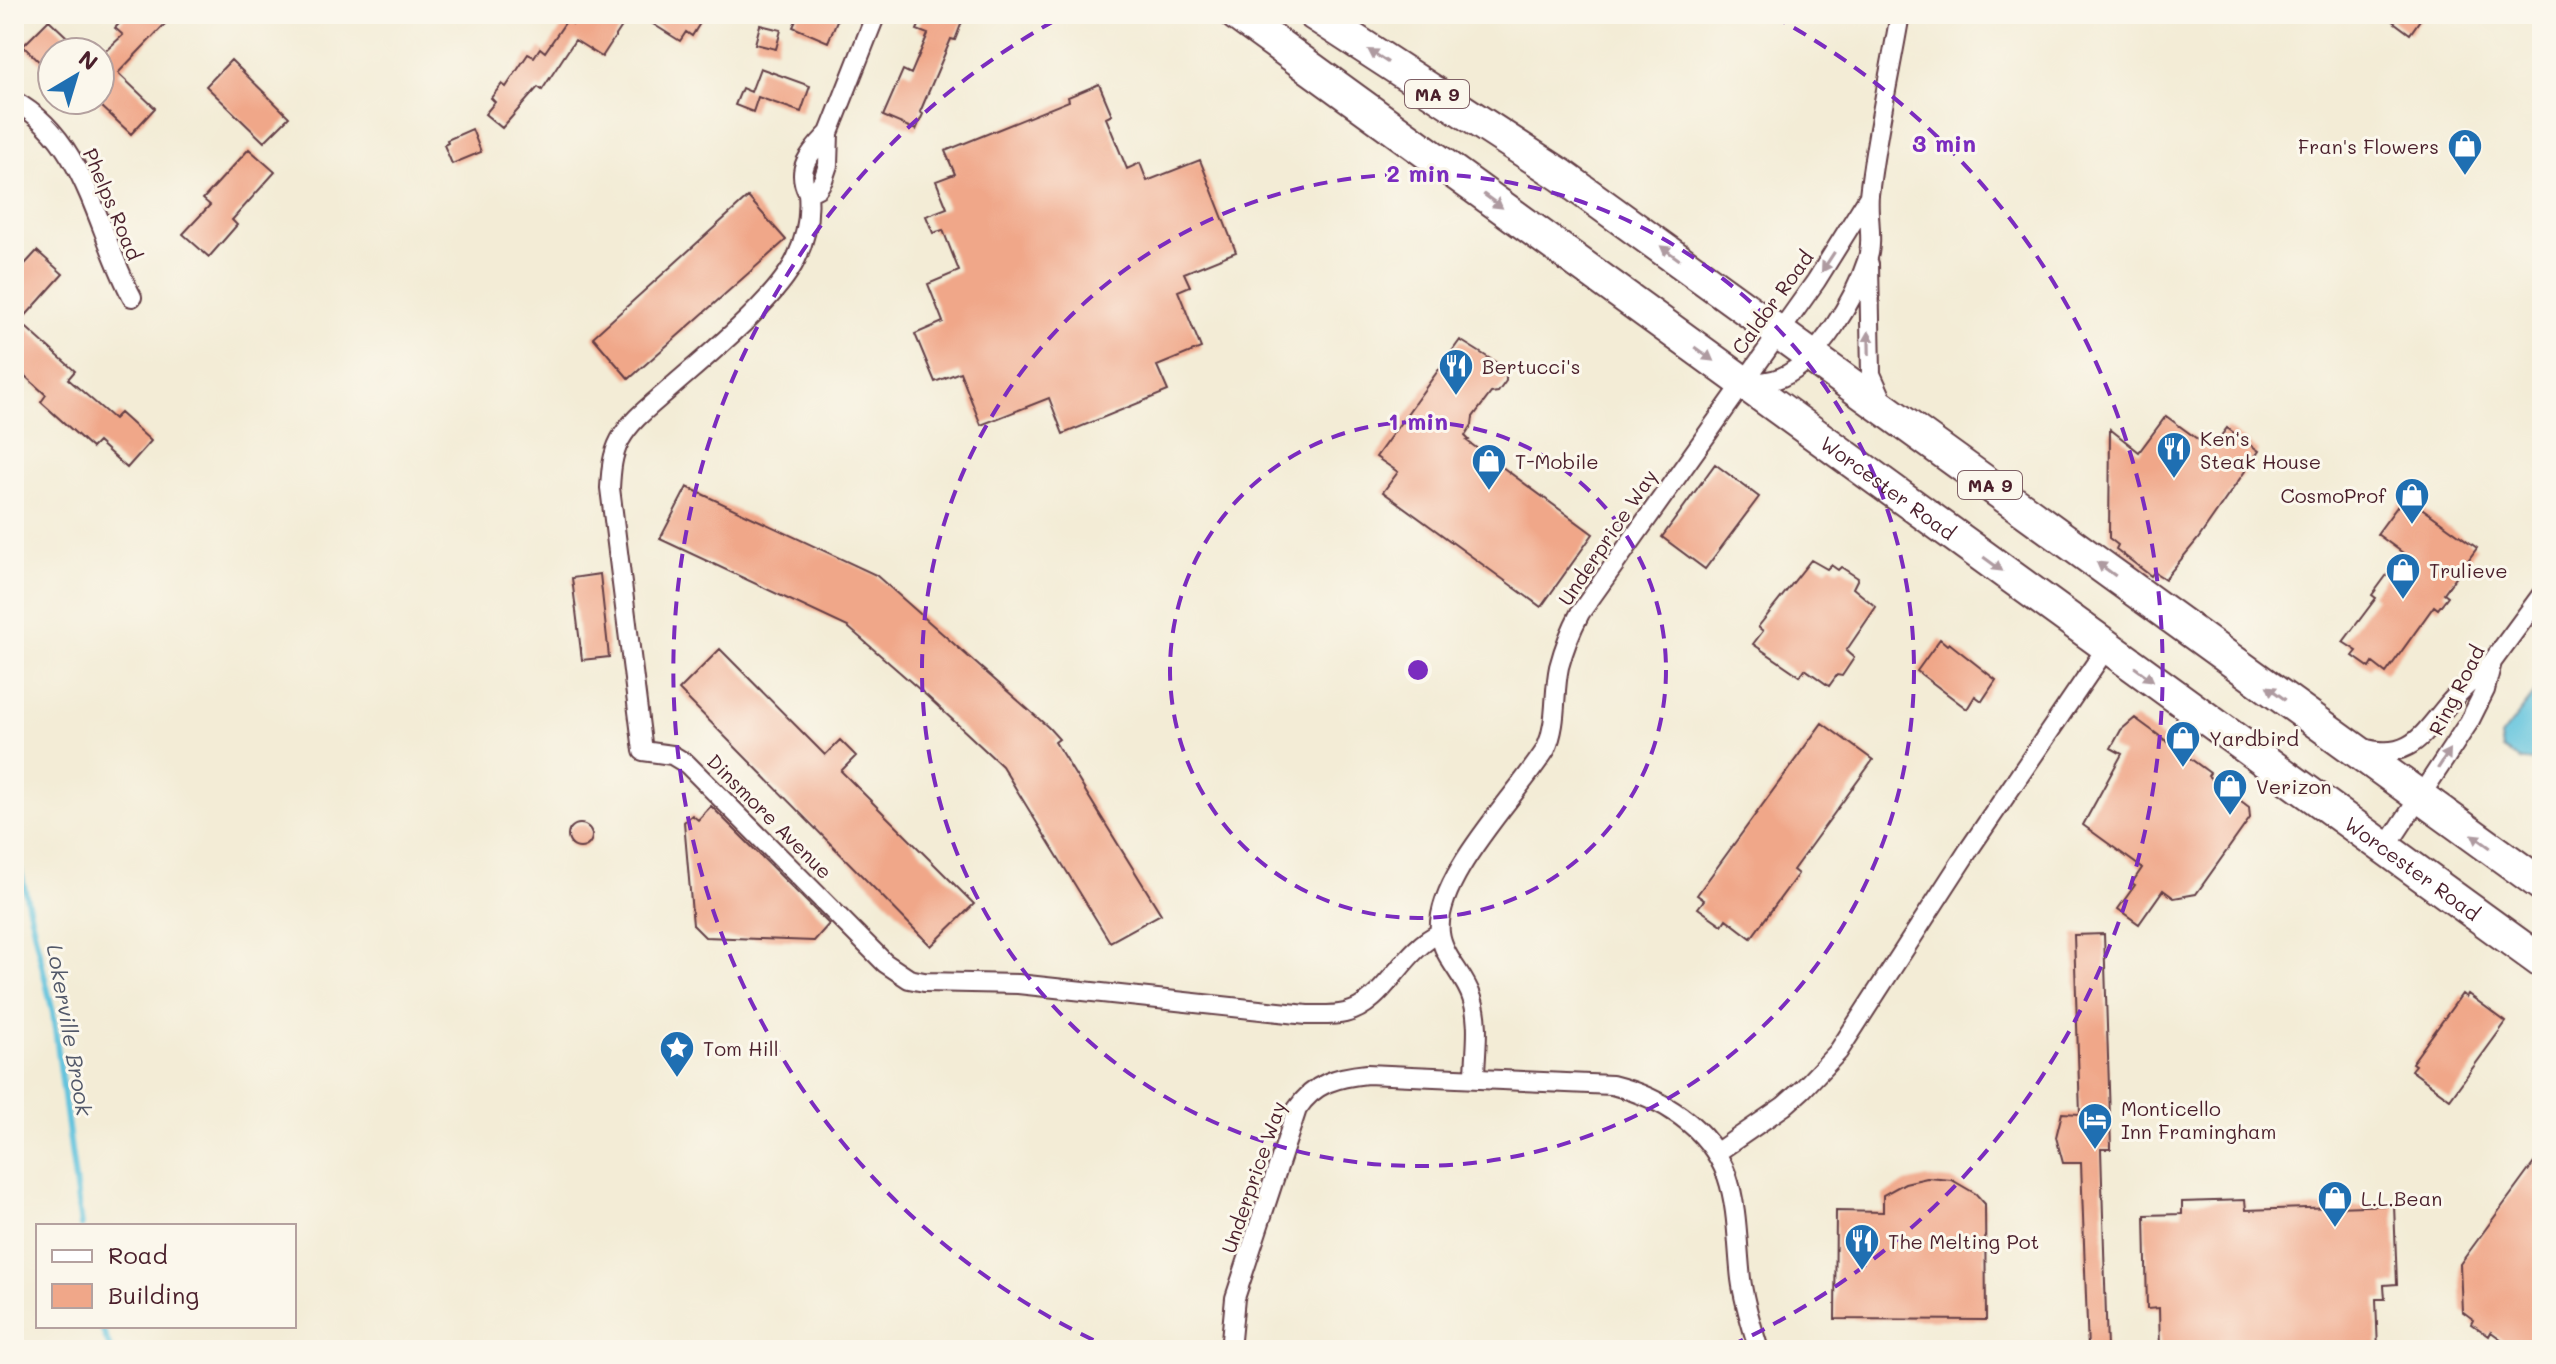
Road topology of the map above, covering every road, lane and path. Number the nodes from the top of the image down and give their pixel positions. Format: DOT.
graph roads {
  1 [pos="876,14"];
  2 [pos="1236,14"];
  3 [pos="1314,14"];
  4 [pos="1900,14"];
  5 [pos="14,101"];
  6 [pos="1869,196"];
  7 [pos="1869,258"];
  8 [pos="132,297"];
  9 [pos="1779,331"];
  10 [pos="1812,355"];
  11 [pos="1742,382"];
  12 [pos="1893,415"];
  13 [pos="2542,594"];
  14 [pos="2107,647"];
  15 [pos="2492,662"];
  16 [pos="2339,739"];
  17 [pos="2420,797"];
  18 [pos="2386,848"];
  19 [pos="2542,885"];
  20 [pos="1440,933"];
  21 [pos="2542,962"];
  22 [pos="1475,1078"];
  23 [pos="1716,1153"];
  24 [pos="1230,1350"];
  25 [pos="1759,1350"];
  1 -- 20 [label="street, Dinsmore Avenue"];
  2 -- 11 [label="highway, Worcester Road / MA 9, one-way"];
  9 -- 3 [label="highway, MA 9, one-way"];
  4 -- 6 [label="street, Caldor Road"];
  5 -- 8 [label="street, Phelps Road"];
  6 -- 7 [label="street, Caldor Road"];
  6 -- 9 [label="street, Caldor Road, one-way"];
  7 -- 10 [label="street, Caldor Road"];
  12 -- 7 [label="street, one-way"];
  9 -- 10 [label="highway, MA 9"];
  9 -- 11 [label="street, Caldor Road"];
  10 -- 11 [label="street, Caldor Road"];
  10 -- 12 [label="highway, MA 9"];
  11 -- 14 [label="highway, Worcester Road / MA 9, one-way"];
  11 -- 20 [label="street, Underprice Way"];
  16 -- 12 [label="highway, MA 9, one-way"];
  13 -- 15 [label="street, Ring Road"];
  14 -- 18 [label="highway, Worcester Road / MA 9, one-way"];
  14 -- 23 [label="street"];
  15 -- 16 [label="street"];
  17 -- 15 [label="street, Ring Road, one-way"];
  16 -- 17 [label="highway, MA 9"];
  17 -- 18 [label="street, Ring Road"];
  19 -- 17 [label="highway, MA 9, one-way"];
  18 -- 21 [label="highway, Worcester Road / MA 9"];
  20 -- 22 [label="street"];
  22 -- 23 [label="street, Underprice Way"];
  22 -- 24 [label="street, Underprice Way"];
  23 -- 25 [label="street, Underprice Way"];
}
